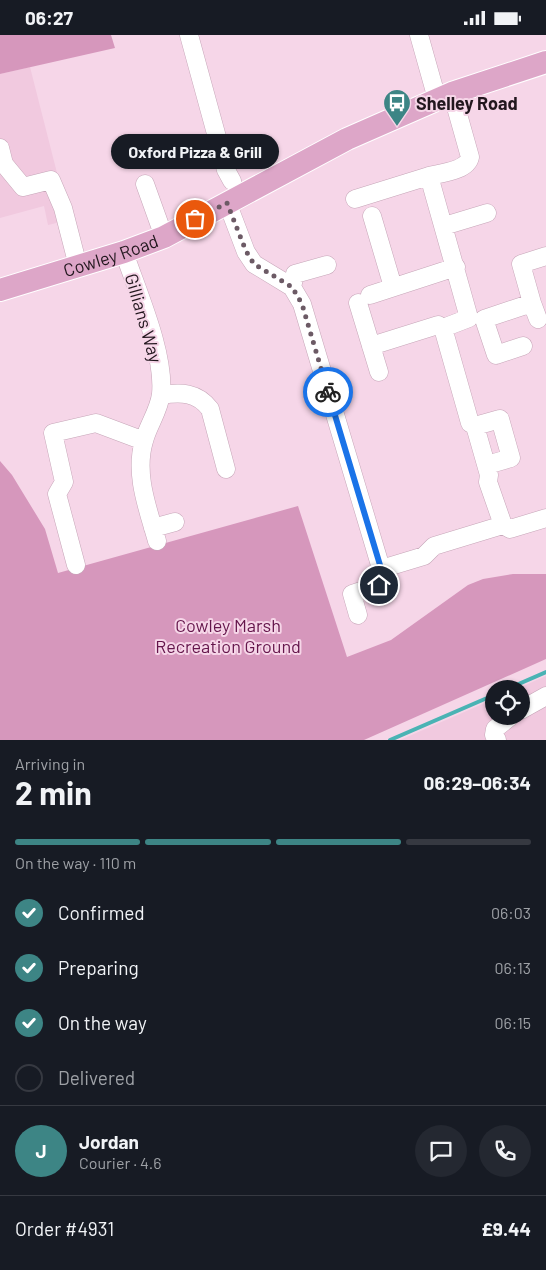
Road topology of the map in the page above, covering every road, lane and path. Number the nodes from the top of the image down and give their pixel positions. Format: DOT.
graph roads {
  1 [pos="189,35"];
  2 [pos="419,35"];
  3 [pos="546,62"];
  4 [pos="444,96"];
  5 [pos="0,148"];
  6 [pos="429,177"];
  7 [pos="145,184"];
  8 [pos="229,192"];
  9 [pos="355,199"];
  10 [pos="487,213"];
  11 [pos="372,216"];
  12 [pos="444,226"];
  13 [pos="164,237"];
  14 [pos="124,252"];
  15 [pos="546,256"];
  16 [pos="327,265"];
  17 [pos="78,266"];
  18 [pos="456,267"];
  19 [pos="292,287"];
  20 [pos="393,287"];
  21 [pos="0,290"];
  22 [pos="477,319"];
  23 [pos="443,328"];
  24 [pos="371,346"];
  25 [pos="523,346"];
  26 [pos="379,372"];
  27 [pos="161,395"];
  28 [pos="475,426"];
  29 [pos="144,441"];
  30 [pos="487,465"];
  31 [pos="226,469"];
  32 [pos="546,518"];
  33 [pos="175,522"];
  34 [pos="503,525"];
  35 [pos="76,565"];
  36 [pos="382,573"];
  37 [pos="358,615"];
  38 [pos="546,696"];
  39 [pos="530,705"];
  40 [pos="500,725"];
  41 [pos="497,740"];
  1 -- 8 [label="street"];
  2 -- 4 [label="street"];
  3 -- 4 [label="main road, Cowley Road"];
  4 -- 6 [label="street"];
  4 -- 8 [label="main road, Cowley Road"];
  5 -- 17 [label="street"];
  6 -- 9 [label="street"];
  6 -- 12 [label="street"];
  7 -- 13 [label="street"];
  8 -- 13 [label="main road, Cowley Road"];
  8 -- 19 [label="street"];
  10 -- 12 [label="street"];
  11 -- 20 [label="street"];
  12 -- 18 [label="street"];
  13 -- 14 [label="main road, Cowley Road"];
  14 -- 17 [label="main road, Cowley Road"];
  14 -- 27 [label="street, Gillians Way"];
  15 -- 22 [label="street"];
  16 -- 19 [label="street"];
  17 -- 21 [label="main road, Cowley Road"];
  18 -- 20 [label="street"];
  18 -- 22 [label="street"];
  19 -- 36 [label="street"];
  20 -- 24 [label="street"];
  22 -- 23 [label="street"];
  22 -- 25 [label="street"];
  23 -- 24 [label="street"];
  23 -- 28 [label="street"];
  24 -- 26 [label="street"];
  27 -- 29 [label="street, Gillians Way"];
  27 -- 31 [label="street"];
  28 -- 30 [label="street"];
  28 -- 30 [label="street"];
  29 -- 33 [label="street, Gillians Way"];
  29 -- 35 [label="street"];
  30 -- 34 [label="street"];
  32 -- 34 [label="street"];
  34 -- 36 [label="street"];
  36 -- 37 [label="street"];
  38 -- 39 [label="street"];
  40 -- 41 [label="street"];
}
